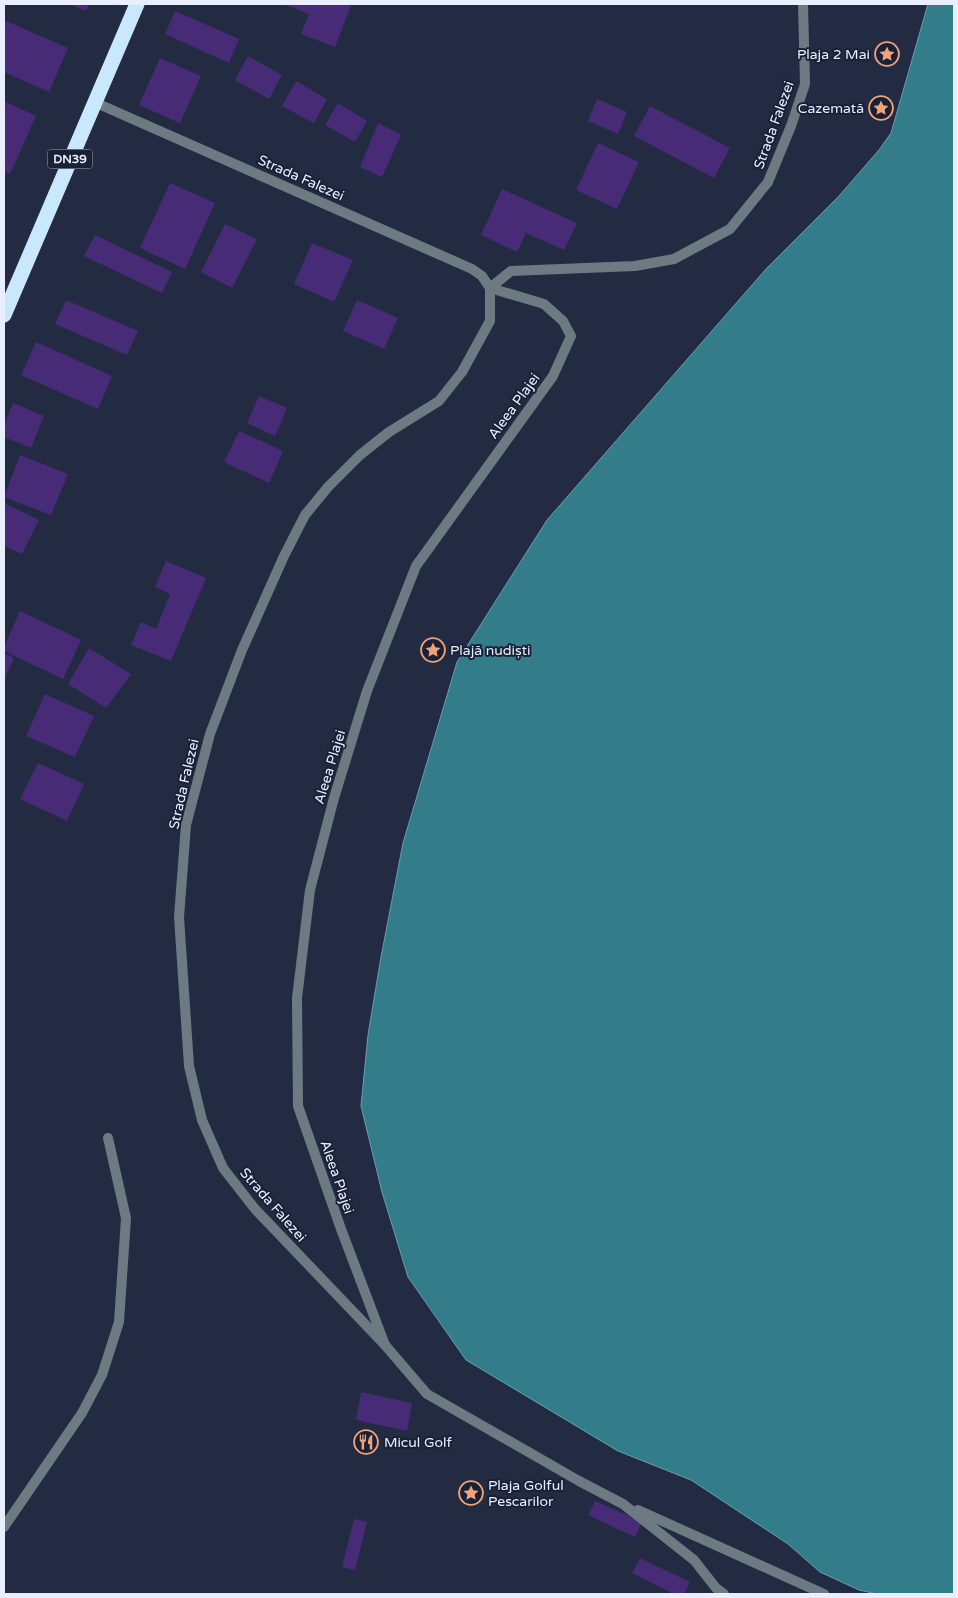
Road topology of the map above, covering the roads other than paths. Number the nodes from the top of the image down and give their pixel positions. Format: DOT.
graph roads {
  1 [pos="137,4"];
  2 [pos="803,4"];
  3 [pos="94,102"];
  4 [pos="490,288"];
  5 [pos="7,299"];
  6 [pos="4,315"];
  7 [pos="108,1138"];
  8 [pos="385,1345"];
  9 [pos="624,1504"];
  10 [pos="4,1527"];
  11 [pos="724,1594"];
  12 [pos="824,1594"];
  1 -- 3 [label="highway, DN39"];
  2 -- 4 [label="street, Strada Falezei"];
  3 -- 4 [label="street, Strada Falezei"];
  3 -- 5 [label="highway, DN39"];
  4 -- 8 [label="street, Aleea Plajei"];
  4 -- 8 [label="street, Strada Falezei"];
  5 -- 6 [label="highway, DN39"];
  7 -- 10 [label="street"];
  8 -- 9 [label="street, Strada Falezei"];
  9 -- 11 [label="street"];
  9 -- 12 [label="street"];
}
